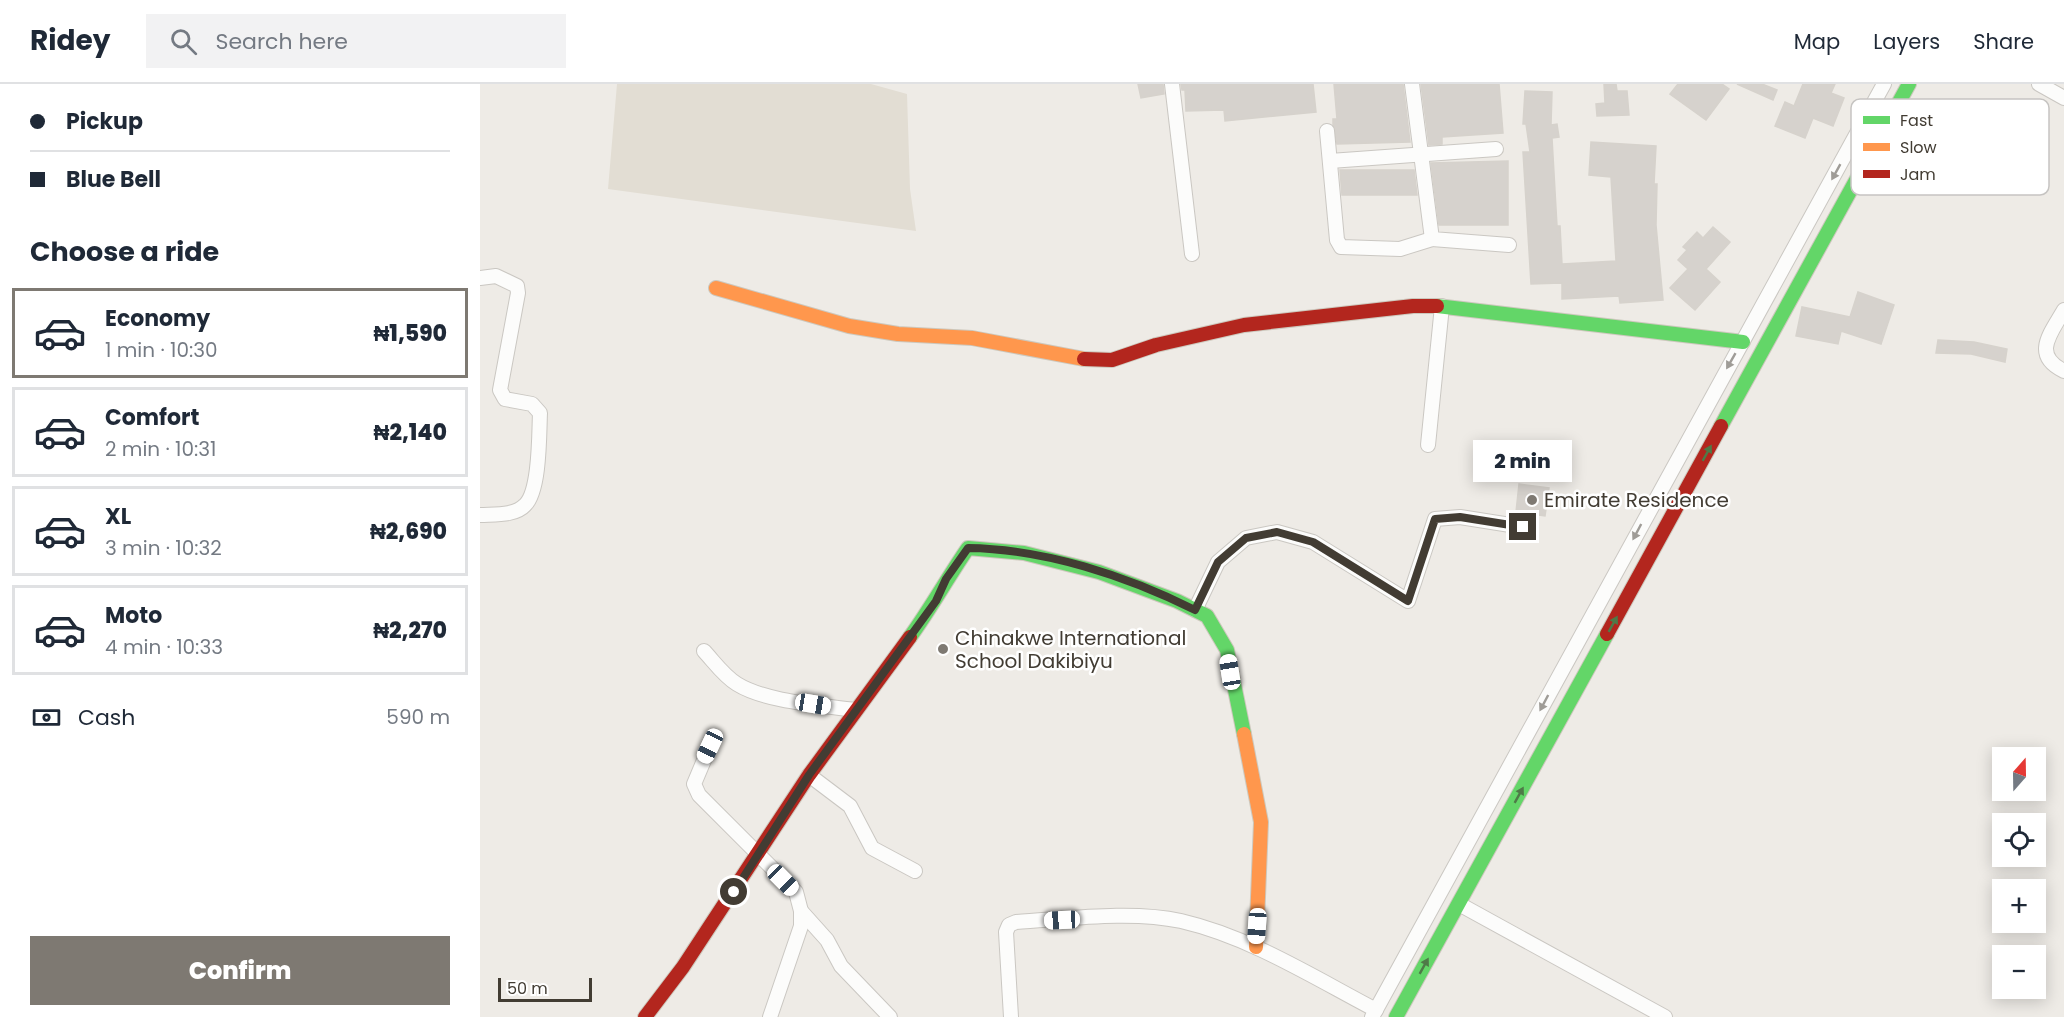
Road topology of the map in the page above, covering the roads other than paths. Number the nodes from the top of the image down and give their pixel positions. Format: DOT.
graph roads {
  1 [pos="1172,84"];
  2 [pos="1412,84"];
  3 [pos="1884,84"];
  4 [pos="1909,84"];
  5 [pos="2039,84"];
  6 [pos="2064,98"];
  7 [pos="1876,99"];
  8 [pos="1901,99"];
  9 [pos="1327,131"];
  10 [pos="1851,144"];
  11 [pos="1496,148"];
  12 [pos="1421,152"];
  13 [pos="1329,161"];
  14 [pos="1851,190"];
  15 [pos="1432,239"];
  16 [pos="1509,245"];
  17 [pos="1192,254"];
  18 [pos="480,278"];
  19 [pos="716,288"];
  20 [pos="1442,306"];
  21 [pos="2064,309"];
  22 [pos="1743,342"];
  23 [pos="2064,371"];
  24 [pos="1428,445"];
  25 [pos="480,515"];
  26 [pos="1523,527"];
  27 [pos="1195,610"];
  28 [pos="704,651"];
  29 [pos="855,710"];
  30 [pos="710,746"];
  31 [pos="809,775"];
  32 [pos="759,855"];
  33 [pos="915,871"];
  34 [pos="1459,903"];
  35 [pos="801,911"];
  36 [pos="1256,947"];
  37 [pos="1389,983"];
  38 [pos="1409,993"];
  39 [pos="1374,1014"];
  40 [pos="645,1017"];
  41 [pos="770,1017"];
  42 [pos="890,1017"];
  43 [pos="1011,1017"];
  44 [pos="1396,1017"];
  45 [pos="1665,1017"];
  1 -- 17 [label="street"];
  2 -- 12 [label="street"];
  3 -- 7 [label="street, one-way"];
  8 -- 4 [label="street, one-way"];
  5 -- 6 [label="street"];
  9 -- 13 [label="street"];
  10 -- 22 [label="street, one-way"];
  11 -- 12 [label="street"];
  12 -- 13 [label="street"];
  12 -- 15 [label="street"];
  13 -- 15 [label="street"];
  34 -- 14 [label="street, one-way"];
  15 -- 16 [label="street"];
  18 -- 25 [label="street"];
  19 -- 20 [label="street"];
  20 -- 22 [label="street"];
  20 -- 24 [label="street"];
  21 -- 23 [label="street"];
  22 -- 37 [label="street, one-way"];
  26 -- 27 [label="street"];
  27 -- 29 [label="street"];
  27 -- 36 [label="street"];
  28 -- 29 [label="street"];
  29 -- 31 [label="street"];
  30 -- 32 [label="street"];
  31 -- 32 [label="street"];
  31 -- 33 [label="street"];
  32 -- 35 [label="street"];
  32 -- 40 [label="street"];
  38 -- 34 [label="street, one-way"];
  34 -- 45 [label="street"];
  35 -- 41 [label="street"];
  35 -- 42 [label="street"];
  36 -- 39 [label="street"];
  36 -- 43 [label="street"];
  37 -- 38 [label="street"];
  37 -- 39 [label="street"];
  38 -- 44 [label="street"];
}
